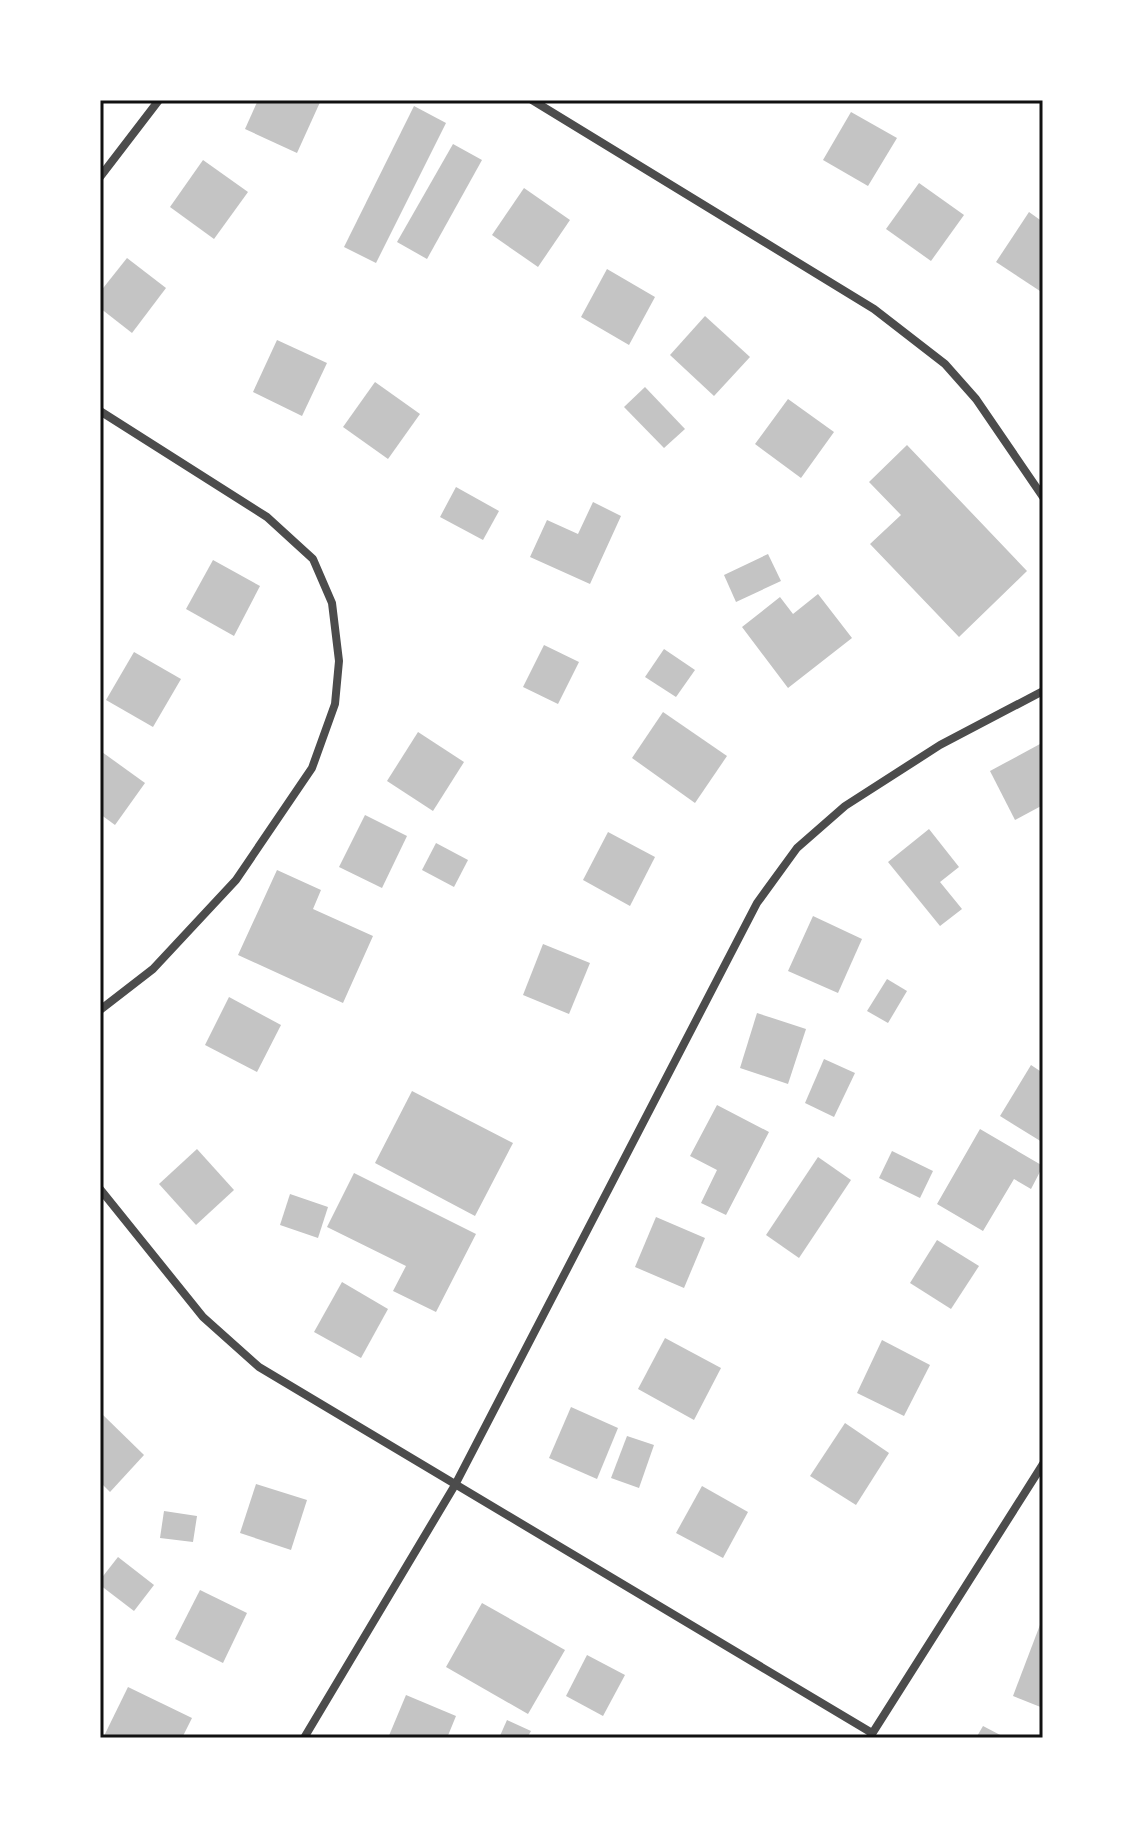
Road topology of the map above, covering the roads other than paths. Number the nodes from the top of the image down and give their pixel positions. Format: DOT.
graph roads {
  1 [pos="159,100"];
  2 [pos="532,100"];
  3 [pos="100,177"];
  4 [pos="100,411"];
  5 [pos="1043,497"];
  6 [pos="1043,691"];
  7 [pos="100,1010"];
  8 [pos="100,1189"];
  9 [pos="1043,1464"];
  10 [pos="455,1485"];
  11 [pos="870,1736"];
  12 [pos="304,1738"];
  1 -- 3 [label="street"];
  2 -- 5 [label="street"];
  4 -- 7 [label="street"];
  6 -- 10 [label="street"];
  8 -- 10 [label="street"];
  9 -- 11 [label="street"];
  10 -- 11 [label="street"];
  10 -- 12 [label="street"];
}
